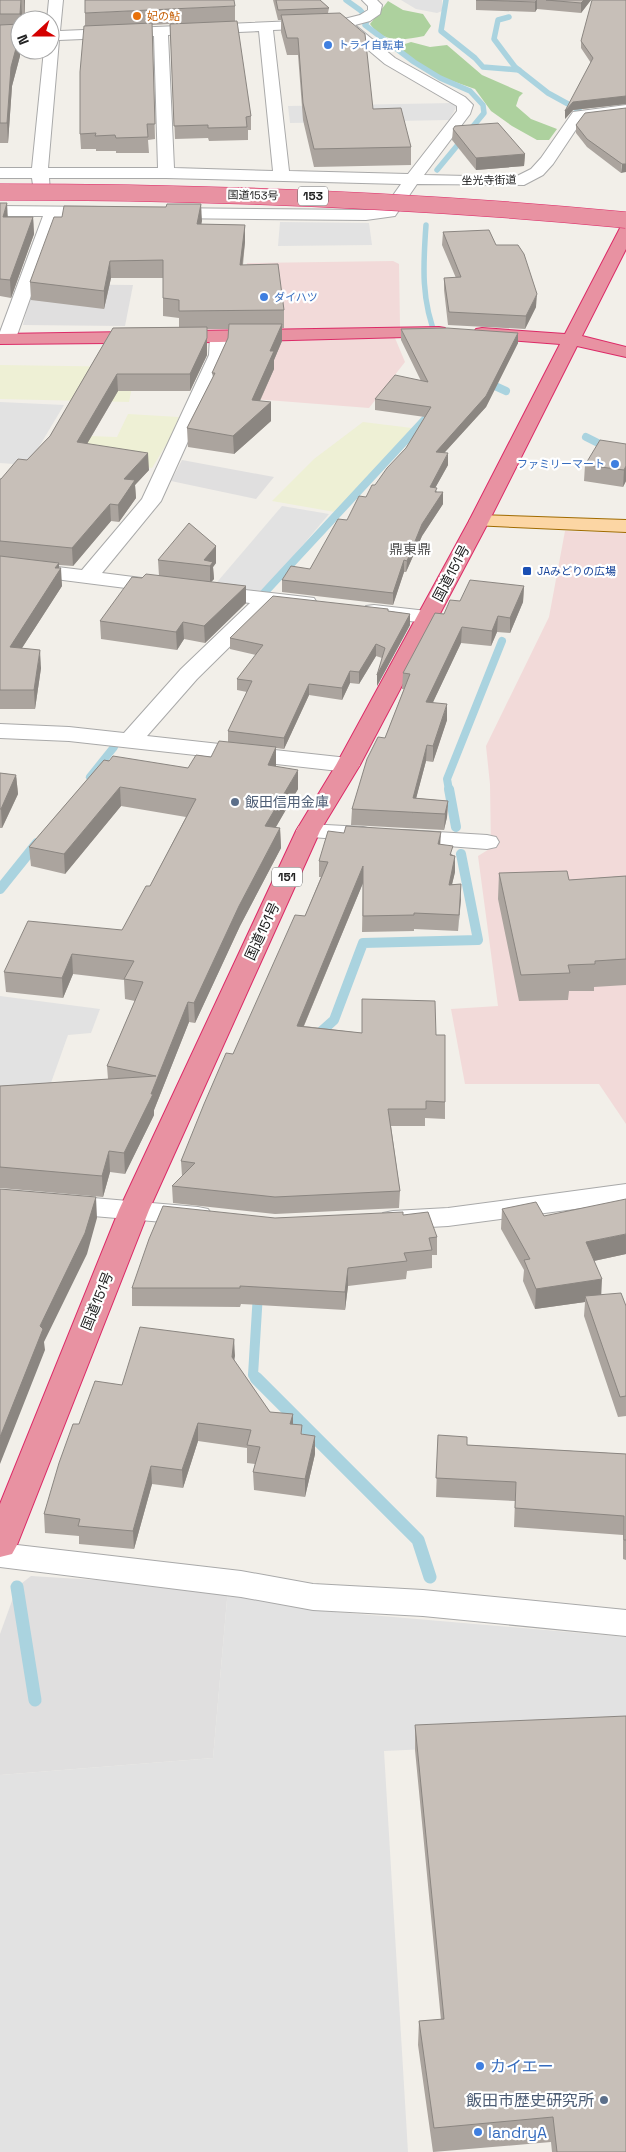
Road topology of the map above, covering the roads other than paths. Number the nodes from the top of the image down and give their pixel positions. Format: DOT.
graph roads {
  1 [pos="368,11"];
  2 [pos="344,23"];
  3 [pos="266,27"];
  4 [pos="161,32"];
  5 [pos="60,36"];
  6 [pos="49,60"];
  7 [pos="626,110"];
  8 [pos="0,173"];
  9 [pos="40,173"];
  10 [pos="166,173"];
  11 [pos="282,176"];
  12 [pos="411,180"];
  13 [pos="0,183"];
  14 [pos="0,192"];
  15 [pos="626,208"];
  16 [pos="0,211"];
  17 [pos="48,211"];
  18 [pos="112,212"];
  19 [pos="152,212"];
  20 [pos="626,220"];
  21 [pos="626,232"];
  22 [pos="219,337"];
  23 [pos="3,339"];
  24 [pos="562,341"];
  25 [pos="626,352"];
  26 [pos="626,360"];
  27 [pos="479,521"];
  28 [pos="626,526"];
  29 [pos="0,566"];
  30 [pos="87,577"];
  31 [pos="266,599"];
  32 [pos="322,605"];
  33 [pos="351,609"];
  34 [pos="427,618"];
  35 [pos="0,731"];
  36 [pos="130,741"];
  37 [pos="348,764"];
  38 [pos="308,830"];
  39 [pos="487,842"];
  40 [pos="626,1193"];
  41 [pos="0,1199"];
  42 [pos="134,1210"];
  43 [pos="228,1220"];
  44 [pos="371,1220"];
  45 [pos="0,1545"];
  46 [pos="0,1555"];
  47 [pos="626,1623"];
  1 -- 2 [label="street"];
  2 -- 3 [label="street"];
  2 -- 12 [label="street"];
  3 -- 4 [label="street"];
  3 -- 11 [label="street"];
  4 -- 5 [label="street"];
  4 -- 10 [label="street"];
  6 -- 9 [label="street"];
  7 -- 12 [label="street, 坐光寺街道"];
  8 -- 9 [label="street, 坐光寺街道"];
  9 -- 10 [label="street, 坐光寺街道"];
  9 -- 17 [label="street"];
  10 -- 11 [label="street, 坐光寺街道"];
  11 -- 12 [label="street, 坐光寺街道"];
  12 -- 19 [label="street"];
  13 -- 15 [label="highway, 国道153号 / 153"];
  14 -- 20 [label="highway, 国道153号 / 153, bridge"];
  16 -- 17 [label="street"];
  17 -- 18 [label="street"];
  17 -- 23 [label="street"];
  21 -- 24 [label="highway, 国道151号 / 151"];
  22 -- 23 [label="highway"];
  22 -- 24 [label="highway"];
  22 -- 30 [label="street"];
  24 -- 25 [label="highway"];
  24 -- 26 [label="highway"];
  24 -- 27 [label="highway, 国道151号 / 151"];
  27 -- 28 [label="main road"];
  27 -- 34 [label="highway, 国道151号 / 151"];
  29 -- 30 [label="street"];
  30 -- 31 [label="street"];
  31 -- 32 [label="street"];
  31 -- 36 [label="street"];
  33 -- 34 [label="street"];
  34 -- 37 [label="highway, 国道151号 / 151"];
  35 -- 36 [label="street"];
  36 -- 37 [label="street"];
  37 -- 38 [label="highway, 国道151号 / 151"];
  38 -- 39 [label="street"];
  38 -- 42 [label="highway, 国道151号 / 151"];
  40 -- 44 [label="street"];
  41 -- 42 [label="street"];
  42 -- 43 [label="street"];
  42 -- 45 [label="highway, 国道151号 / 151"];
  46 -- 47 [label="street"];
}
